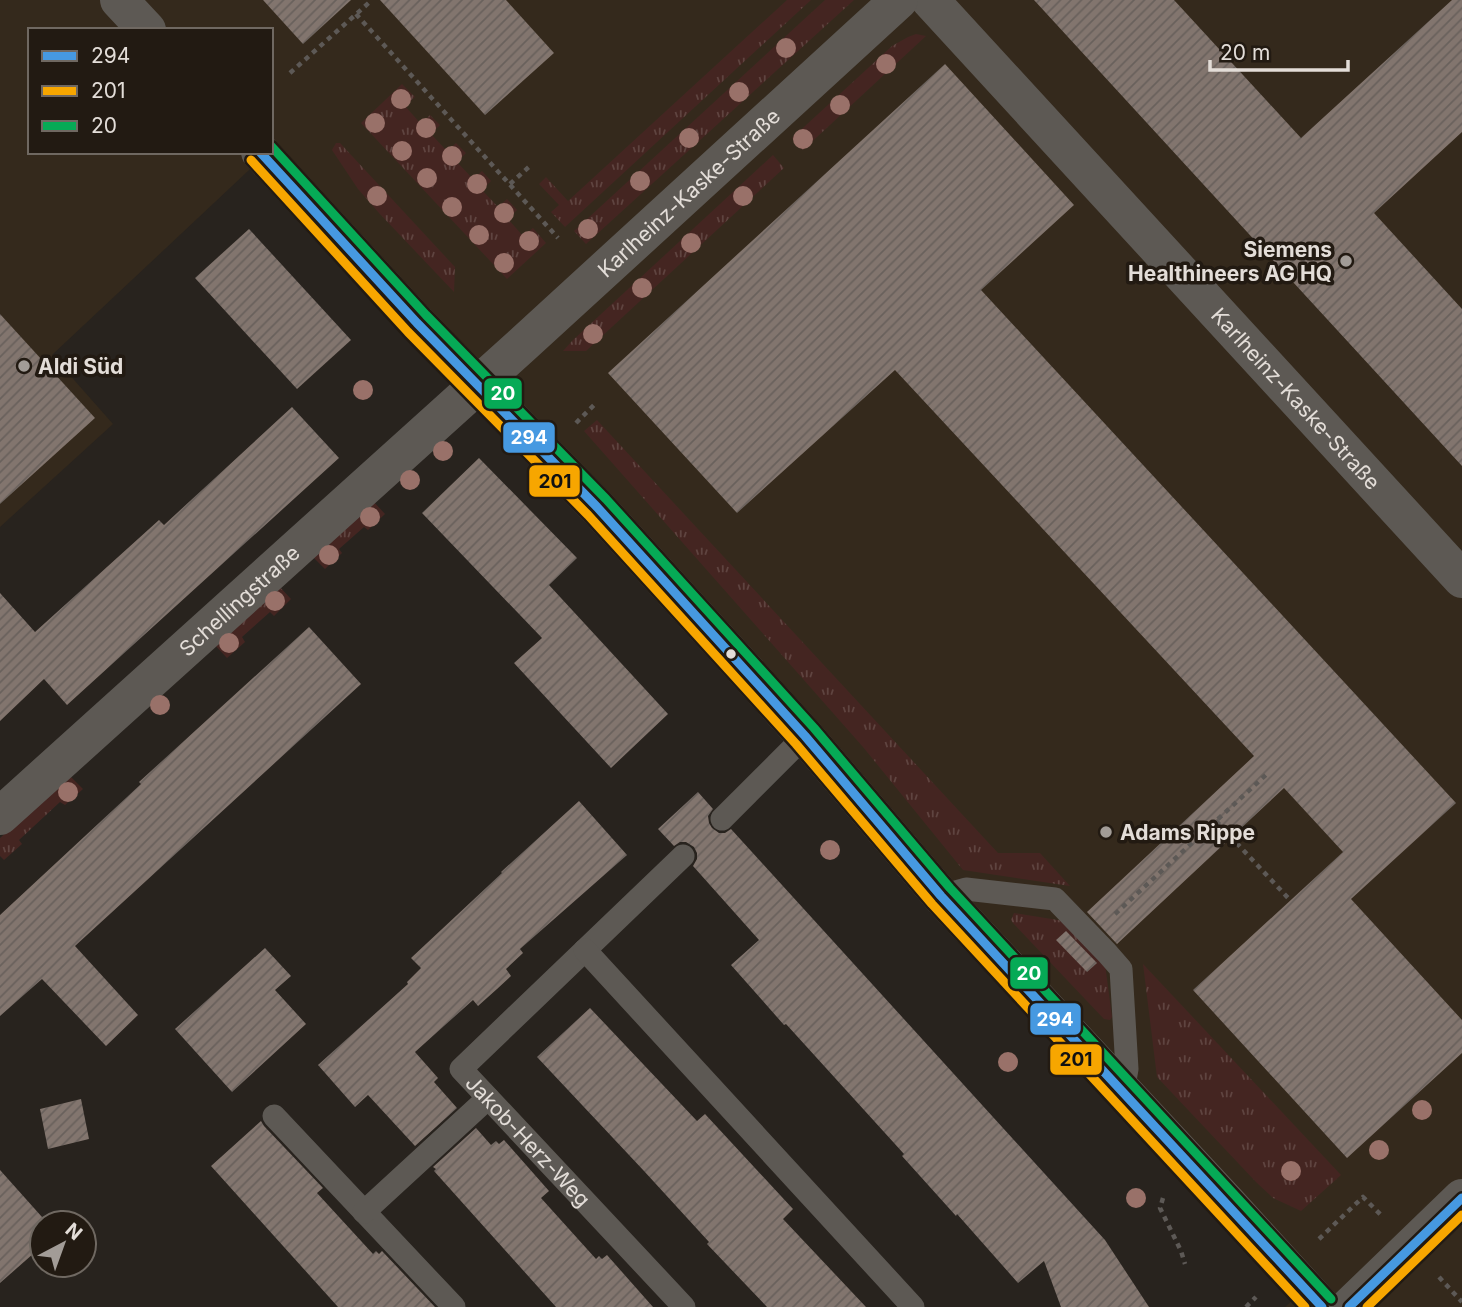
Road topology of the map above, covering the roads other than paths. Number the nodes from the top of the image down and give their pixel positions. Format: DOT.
graph roads {
  1 [pos="119,0"];
  2 [pos="899,0"];
  3 [pos="930,0"];
  4 [pos="145,28"];
  5 [pos="262,154"];
  6 [pos="477,385"];
  7 [pos="1462,579"];
  8 [pos="805,736"];
  9 [pos="0,816"];
  10 [pos="722,819"];
  11 [pos="683,856"];
  12 [pos="941,896"];
  13 [pos="585,950"];
  14 [pos="1123,1091"];
  15 [pos="488,1098"];
  16 [pos="274,1116"];
  17 [pos="1462,1198"];
  18 [pos="364,1212"];
  19 [pos="454,1307"];
  20 [pos="684,1307"];
  21 [pos="913,1307"];
  22 [pos="1322,1307"];
  23 [pos="1349,1307"];
  1 -- 4 [label="street"];
  2 -- 6 [label="street, Karlheinz-Kaske-Straße"];
  3 -- 7 [label="street, Karlheinz-Kaske-Straße"];
  5 -- 6 [label="street"];
  6 -- 8 [label="street"];
  6 -- 9 [label="street, Schellingstraße"];
  8 -- 10 [label="lane"];
  8 -- 12 [label="street"];
  11 -- 13 [label="lane, Jakob-Herz-Weg"];
  12 -- 14 [label="street"];
  12 -- 14 [label="lane"];
  13 -- 15 [label="lane, Jakob-Herz-Weg"];
  13 -- 21 [label="lane"];
  14 -- 22 [label="street"];
  15 -- 18 [label="lane"];
  15 -- 20 [label="lane, Jakob-Herz-Weg"];
  16 -- 18 [label="lane"];
  17 -- 23 [label="street"];
  18 -- 19 [label="lane"];
}
